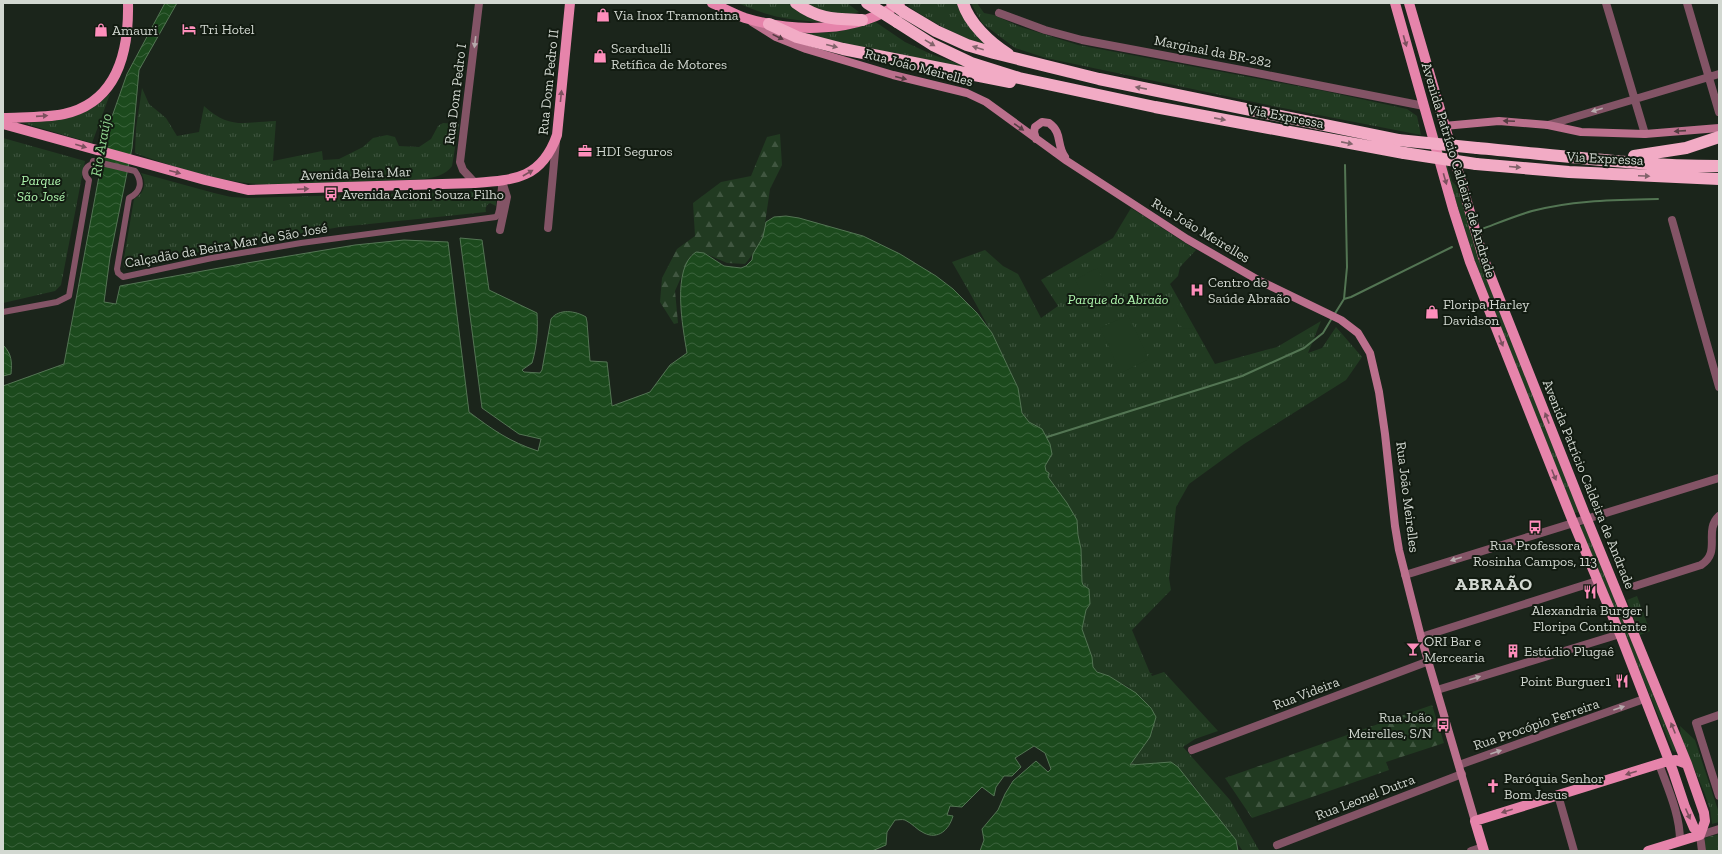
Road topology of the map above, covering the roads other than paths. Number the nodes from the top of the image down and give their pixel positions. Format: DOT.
graph roads {
  1 [pos="128,3"];
  2 [pos="479,3"];
  3 [pos="570,3"];
  4 [pos="712,3"];
  5 [pos="796,3"];
  6 [pos="867,3"];
  7 [pos="892,3"];
  8 [pos="963,3"];
  9 [pos="1395,3"];
  10 [pos="1409,3"];
  11 [pos="1606,3"];
  12 [pos="1686,3"];
  13 [pos="902,7"];
  14 [pos="999,13"];
  15 [pos="744,18"];
  16 [pos="862,20"];
  17 [pos="769,24"];
  18 [pos="1016,58"];
  19 [pos="1719,74"];
  20 [pos="1709,77"];
  21 [pos="1075,90"];
  22 [pos="1635,99"];
  23 [pos="1424,106"];
  24 [pos="1439,109"];
  25 [pos="1719,112"];
  26 [pos="3,118"];
  27 [pos="3,124"];
  28 [pos="1548,125"];
  29 [pos="1444,126"];
  30 [pos="1719,128"];
  31 [pos="1645,134"];
  32 [pos="557,135"];
  33 [pos="1719,137"];
  34 [pos="1036,139"];
  35 [pos="548,155"];
  36 [pos="1607,160"];
  37 [pos="1067,161"];
  38 [pos="554,164"];
  39 [pos="136,166"];
  40 [pos="1719,166"];
  41 [pos="1700,178"];
  42 [pos="1719,179"];
  43 [pos="502,181"];
  44 [pos="475,182"];
  45 [pos="1719,185"];
  46 [pos="1672,220"];
  47 [pos="548,228"];
  48 [pos="500,230"];
  49 [pos="3,312"];
  50 [pos="1719,387"];
  51 [pos="1539,437"];
  52 [pos="1562,456"];
  53 [pos="1719,478"];
  54 [pos="1719,516"];
  55 [pos="1587,519"];
  56 [pos="1574,523"];
  57 [pos="1405,575"];
  58 [pos="1597,581"];
  59 [pos="1635,586"];
  60 [pos="1620,634"];
  61 [pos="1421,637"];
  62 [pos="1428,661"];
  63 [pos="1438,690"];
  64 [pos="1644,699"];
  65 [pos="1719,715"];
  66 [pos="1192,750"];
  67 [pos="1664,762"];
  68 [pos="1687,764"];
  69 [pos="1459,765"];
  70 [pos="1462,774"];
  71 [pos="1558,795"];
  72 [pos="1719,796"];
  73 [pos="1476,821"];
  74 [pos="1719,829"];
  75 [pos="1700,835"];
  76 [pos="1680,841"];
  77 [pos="1277,845"];
  78 [pos="1484,849"];
  79 [pos="1471,851"];
  80 [pos="1574,851"];
  81 [pos="1648,851"];
  82 [pos="1702,851"];
  26 -- 1 [label="main road, one-way"];
  2 -- 44 [label="street, Rua Dom Pedro I, one-way"];
  32 -- 3 [label="main road, Rua Dom Pedro II, one-way"];
  4 -- 15 [label="main road"];
  5 -- 16 [label="highway"];
  6 -- 21 [label="highway, Via Expressa, one-way, bridge"];
  7 -- 13 [label="highway, Via Expressa, bridge"];
  8 -- 18 [label="highway"];
  9 -- 23 [label="main road, Avenida Patrício Caldeira de Andrade, one-way"];
  10 -- 24 [label="main road, Avenida Patrício Caldeira de Andrade"];
  11 -- 22 [label="street"];
  12 -- 20 [label="street"];
  13 -- 16 [label="main road"];
  18 -- 13 [label="highway, Via Expressa, one-way"];
  14 -- 23 [label="street, Marginal da BR-282"];
  15 -- 17 [label="main road"];
  15 -- 34 [label="main road, Rua João Meirelles, one-way"];
  16 -- 17 [label="main road"];
  17 -- 21 [label="highway, one-way"];
  36 -- 18 [label="highway, Via Expressa, one-way, bridge"];
  19 -- 20 [label="street"];
  20 -- 22 [label="street"];
  20 -- 25 [label="street"];
  21 -- 41 [label="highway, Via Expressa, one-way, bridge"];
  22 -- 28 [label="street, one-way"];
  22 -- 31 [label="street"];
  23 -- 24 [label="main road"];
  23 -- 51 [label="main road, Avenida Patrício Caldeira de Andrade, one-way"];
  24 -- 29 [label="main road, Avenida Patrício Caldeira de Andrade"];
  27 -- 39 [label="main road, Avenida Beira Mar, one-way"];
  28 -- 29 [label="main road, one-way"];
  28 -- 31 [label="main road"];
  52 -- 29 [label="main road, Avenida Patrício Caldeira de Andrade, one-way"];
  30 -- 31 [label="main road, one-way"];
  32 -- 35 [label="main road, Avenida Beira Mar"];
  32 -- 38 [label="street, Rua Dom Pedro II"];
  33 -- 36 [label="highway"];
  34 -- 37 [label="main road, Rua João Meirelles"];
  34 -- 37 [label="main road"];
  35 -- 38 [label="street, Rua Dom Pedro II"];
  43 -- 35 [label="main road, Avenida Beira Mar, one-way"];
  36 -- 40 [label="highway, Via Expressa"];
  37 -- 57 [label="main road, Rua João Meirelles"];
  38 -- 47 [label="street, Rua Dom Pedro II"];
  39 -- 43 [label="street, Calçadão da Beira Mar de São José"];
  39 -- 44 [label="main road, Avenida Beira Mar, one-way"];
  39 -- 49 [label="street"];
  41 -- 42 [label="highway, Via Expressa"];
  41 -- 45 [label="highway"];
  43 -- 44 [label="main road, Avenida Beira Mar"];
  43 -- 48 [label="street"];
  46 -- 50 [label="street"];
  51 -- 52 [label="main road"];
  51 -- 56 [label="main road, Avenida Patrício Caldeira de Andrade, one-way"];
  52 -- 55 [label="main road, Avenida Patrício Caldeira de Andrade"];
  53 -- 55 [label="street"];
  54 -- 59 [label="street"];
  55 -- 56 [label="street"];
  68 -- 55 [label="main road, Avenida Patrício Caldeira de Andrade, one-way"];
  56 -- 57 [label="street, one-way"];
  56 -- 58 [label="main road, Avenida Patrício Caldeira de Andrade"];
  57 -- 61 [label="main road, Rua João Meirelles"];
  58 -- 60 [label="main road, Avenida Patrício Caldeira de Andrade"];
  58 -- 61 [label="street"];
  63 -- 60 [label="street, one-way"];
  60 -- 64 [label="main road, Avenida Patrício Caldeira de Andrade"];
  61 -- 62 [label="main road, Rua João Meirelles"];
  62 -- 63 [label="main road, Rua João Meirelles"];
  62 -- 66 [label="street, Rua Videira"];
  63 -- 69 [label="main road, Rua João Meirelles"];
  64 -- 67 [label="main road, Avenida Patrício Caldeira de Andrade"];
  69 -- 64 [label="street, Rua Procópio Ferreira, one-way"];
  65 -- 72 [label="street"];
  67 -- 68 [label="main road"];
  67 -- 71 [label="main road, one-way"];
  67 -- 75 [label="main road, Avenida Patrício Caldeira de Andrade, one-way"];
  67 -- 76 [label="street"];
  68 -- 75 [label="main road, Avenida Patrício Caldeira de Andrade"];
  69 -- 70 [label="main road, Rua João Meirelles"];
  70 -- 73 [label="main road, Rua João Meirelles"];
  70 -- 77 [label="street, Rua Leonel Dutra"];
  71 -- 73 [label="main road, one-way"];
  71 -- 80 [label="street"];
  73 -- 78 [label="main road, Rua João Meirelles"];
  74 -- 75 [label="street"];
  75 -- 76 [label="main road"];
  75 -- 82 [label="street"];
  76 -- 81 [label="main road"];
  78 -- 79 [label="street"];
}
